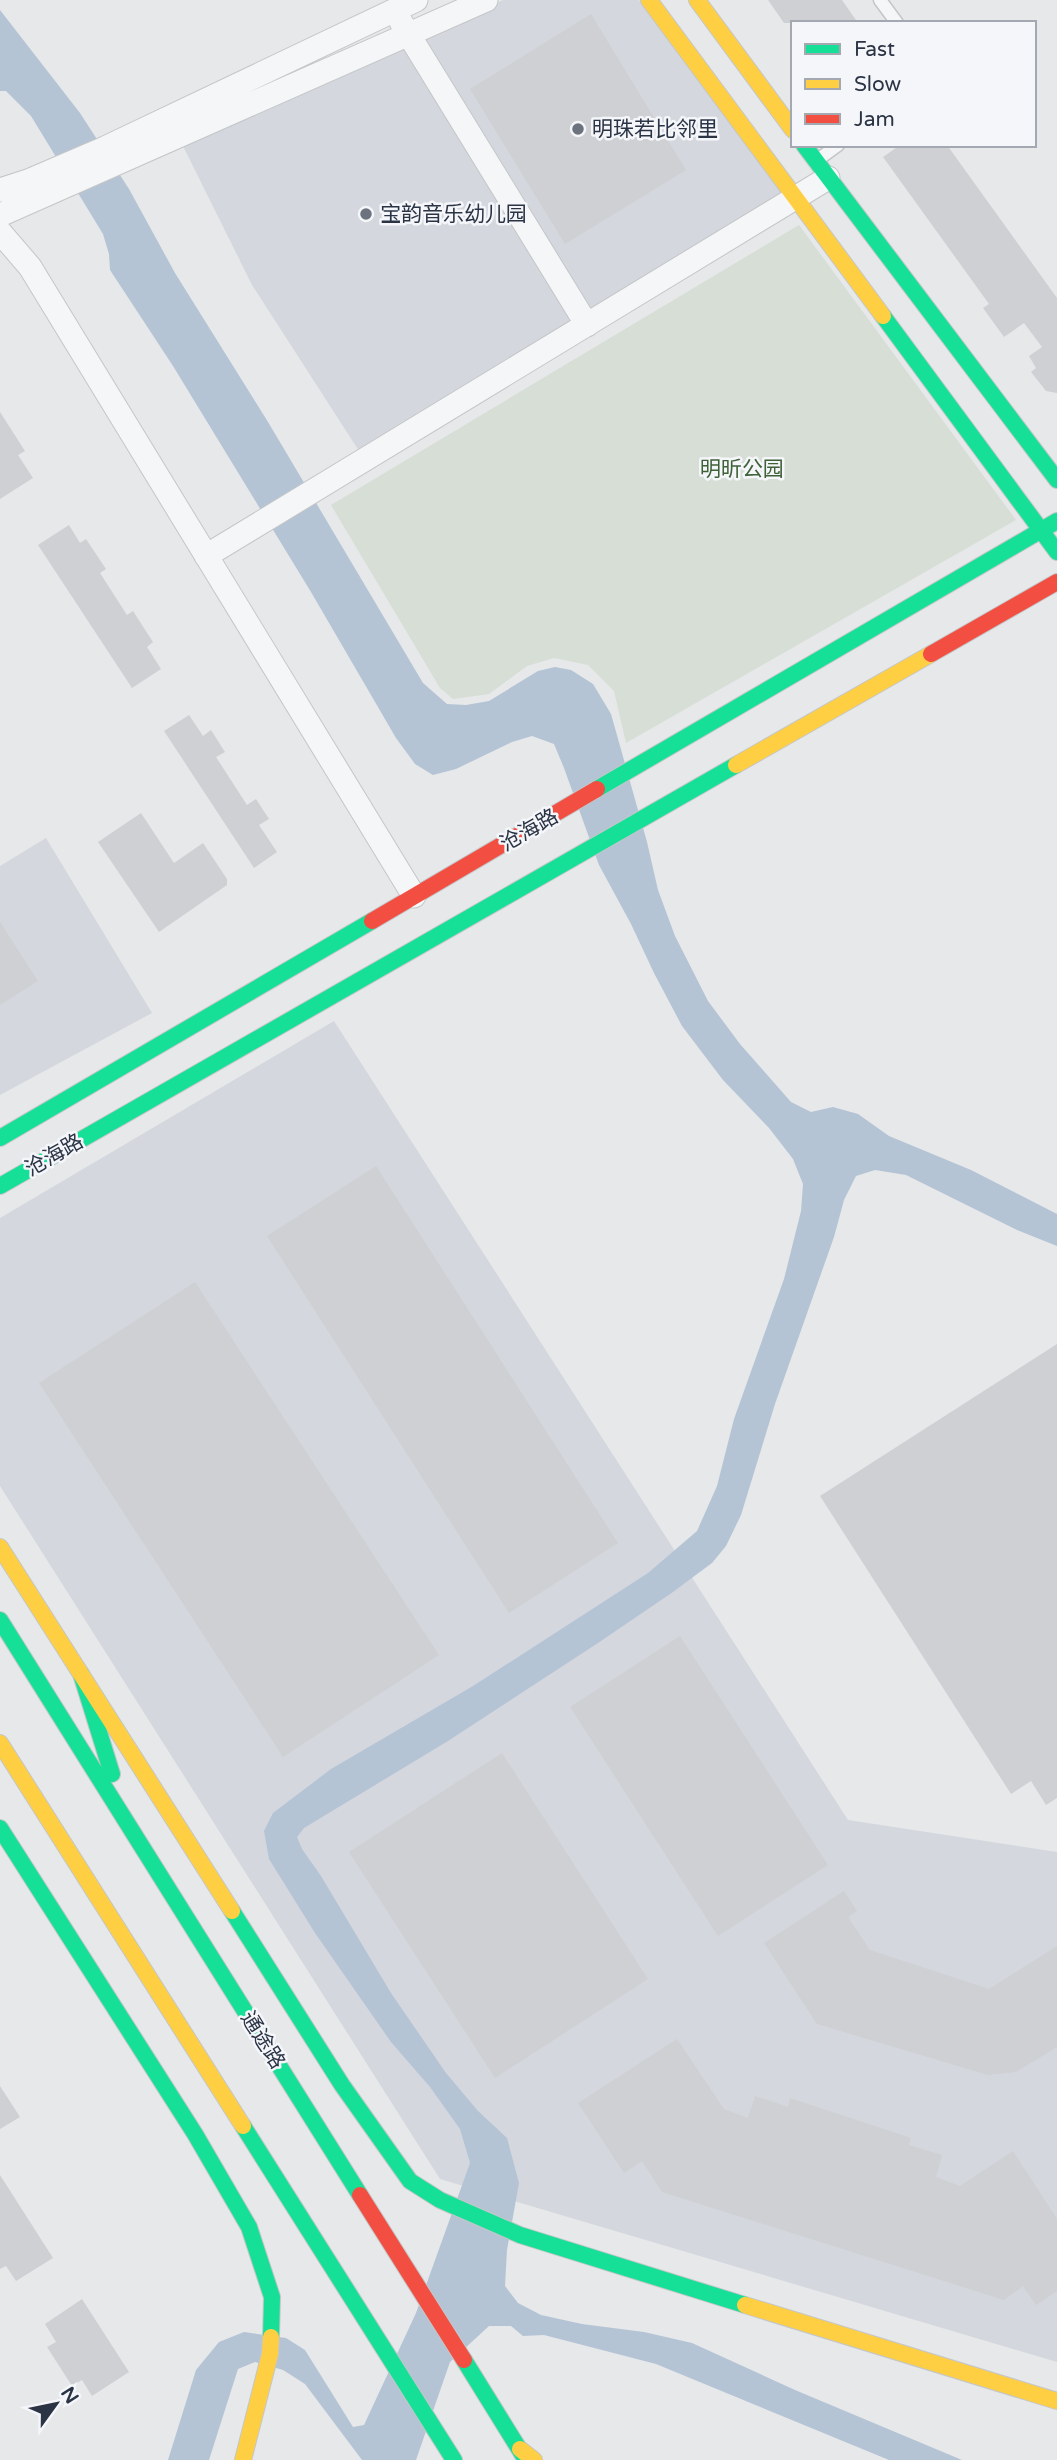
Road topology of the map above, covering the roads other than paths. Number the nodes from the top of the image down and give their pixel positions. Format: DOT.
graph roads {
  1 [pos="416,0"];
  2 [pos="486,0"];
  3 [pos="649,0"];
  4 [pos="697,0"];
  5 [pos="880,0"];
  6 [pos="393,11"];
  7 [pos="896,21"];
  8 [pos="409,34"];
  9 [pos="791,127"];
  10 [pos="806,147"];
  11 [pos="837,147"];
  12 [pos="111,156"];
  13 [pos="822,169"];
  14 [pos="38,188"];
  15 [pos="0,190"];
  16 [pos="796,197"];
  17 [pos="0,215"];
  18 [pos="0,232"];
  19 [pos="587,325"];
  20 [pos="1057,480"];
  21 [pos="1057,521"];
  22 [pos="1042,530"];
  23 [pos="1057,552"];
  24 [pos="206,556"];
  25 [pos="1057,582"];
  26 [pos="414,896"];
  27 [pos="0,1138"];
  28 [pos="0,1186"];
  29 [pos="0,1547"];
  30 [pos="0,1620"];
  31 [pos="81,1674"];
  32 [pos="0,1743"];
  33 [pos="126,1822"];
  34 [pos="0,1828"];
  35 [pos="1057,2401"];
  36 [pos="523,2455"];
  37 [pos="243,2460"];
  38 [pos="454,2460"];
  39 [pos="534,2460"];
  1 -- 6 [label="street"];
  2 -- 8 [label="street"];
  3 -- 16 [label="main road"];
  4 -- 9 [label="main road"];
  5 -- 7 [label="lane"];
  6 -- 8 [label="street"];
  6 -- 12 [label="street"];
  8 -- 12 [label="street"];
  8 -- 19 [label="street"];
  10 -- 13 [label="main road"];
  11 -- 13 [label="lane"];
  12 -- 14 [label="street"];
  13 -- 16 [label="street"];
  13 -- 20 [label="main road"];
  14 -- 15 [label="street"];
  14 -- 17 [label="street"];
  16 -- 19 [label="street"];
  16 -- 22 [label="main road"];
  18 -- 24 [label="street"];
  19 -- 24 [label="street"];
  21 -- 22 [label="main road, 沧海路"];
  22 -- 23 [label="main road"];
  22 -- 26 [label="main road, 沧海路"];
  24 -- 26 [label="street"];
  25 -- 28 [label="main road, 沧海路"];
  26 -- 27 [label="main road, 沧海路"];
  29 -- 31 [label="main road"];
  30 -- 33 [label="main road, 通途路"];
  31 -- 33 [label="main road"];
  31 -- 35 [label="main road"];
  32 -- 38 [label="main road"];
  33 -- 36 [label="main road, 通途路"];
  34 -- 37 [label="main road"];
  36 -- 39 [label="main road, 通途路"];
}
